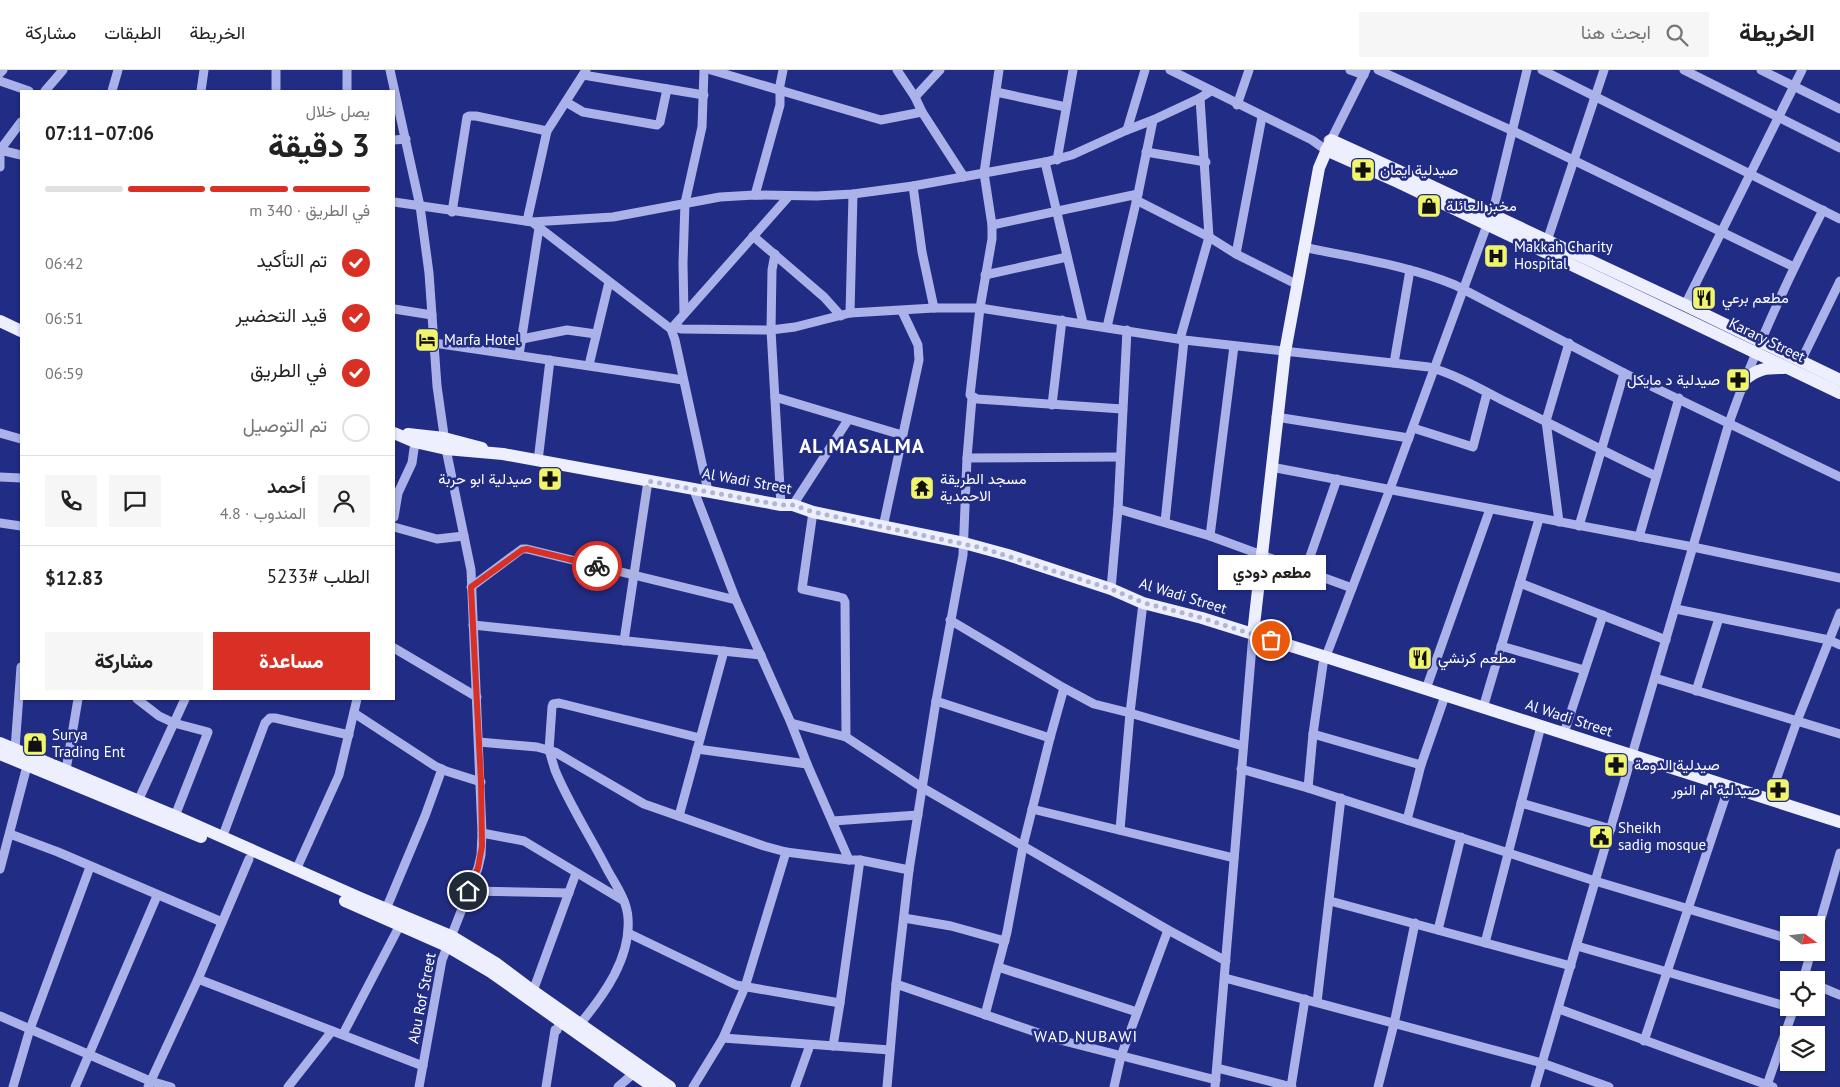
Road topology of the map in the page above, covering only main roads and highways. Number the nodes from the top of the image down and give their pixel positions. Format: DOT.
graph roads {
  1 [pos="1489,220"];
  2 [pos="0,321"];
  3 [pos="20,330"];
  4 [pos="1757,347"];
  5 [pos="1788,368"];
  6 [pos="1840,380"];
  7 [pos="1744,381"];
  8 [pos="1840,393"];
  9 [pos="395,433"];
  10 [pos="445,443"];
  11 [pos="1253,634"];
  12 [pos="0,743"];
  13 [pos="0,754"];
  14 [pos="1840,822"];
  15 [pos="371,908"];
  16 [pos="449,941"];
  17 [pos="561,1016"];
  18 [pos="653,1087"];
  19 [pos="670,1087"];
  1 -- 4 [label="main road, Karary Street"];
  1 -- 4 [label="main road, Karary Street"];
  1 -- 11 [label="main road, Karary Street"];
  2 -- 3 [label="main road"];
  4 -- 5 [label="main road, Karary Street"];
  4 -- 6 [label="main road, Karary Street"];
  5 -- 7 [label="main road"];
  5 -- 8 [label="main road, Karary Street"];
  9 -- 10 [label="main road"];
  9 -- 10 [label="main road"];
  10 -- 11 [label="main road, Al Wadi Street"];
  11 -- 14 [label="main road, Al Wadi Street"];
  12 -- 15 [label="main road"];
  13 -- 15 [label="main road"];
  15 -- 16 [label="main road"];
  15 -- 16 [label="main road"];
  16 -- 17 [label="main road"];
  16 -- 17 [label="main road"];
  17 -- 18 [label="main road"];
  17 -- 19 [label="main road"];
}
